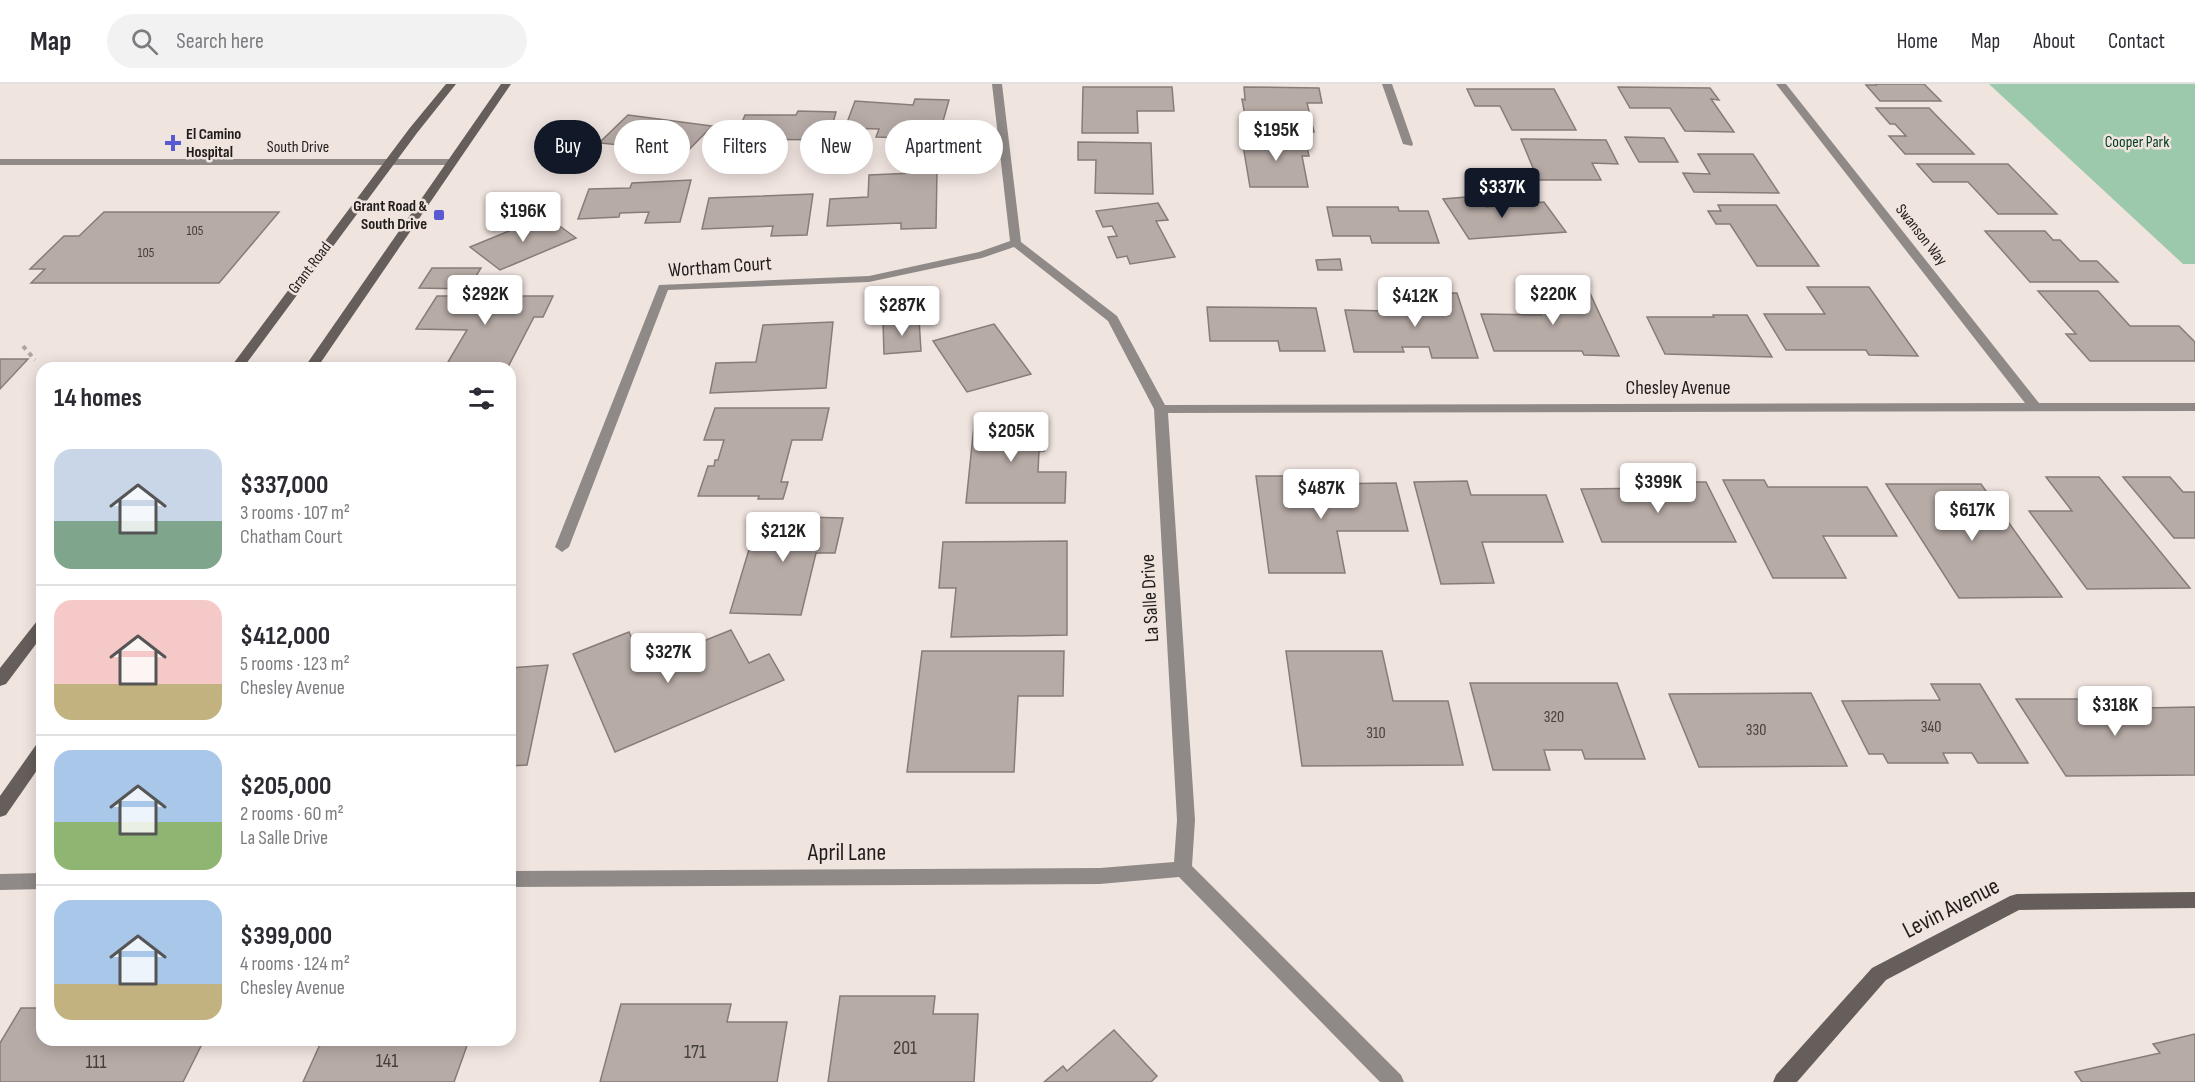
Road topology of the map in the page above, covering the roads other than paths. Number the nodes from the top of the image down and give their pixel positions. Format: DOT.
graph roads {
  1 [pos="451,84"];
  2 [pos="506,84"];
  3 [pos="997,84"];
  4 [pos="1387,84"];
  5 [pos="1781,84"];
  6 [pos="1408,144"];
  7 [pos="0,162"];
  8 [pos="390,162"];
  9 [pos="451,162"];
  10 [pos="1016,243"];
  11 [pos="240,362"];
  12 [pos="314,362"];
  13 [pos="2034,406"];
  14 [pos="2195,407"];
  15 [pos="1161,409"];
  16 [pos="562,547"];
  17 [pos="36,633"];
  18 [pos="0,680"];
  19 [pos="36,759"];
  20 [pos="0,810"];
  21 [pos="1183,869"];
  22 [pos="516,879"];
  23 [pos="36,880"];
  24 [pos="0,882"];
  25 [pos="2195,900"];
  26 [pos="1394,1082"];
  27 [pos="1783,1082"];
  1 -- 8 [label="main road, Grant Road"];
  2 -- 9 [label="main road"];
  3 -- 10 [label="street"];
  4 -- 6 [label="street"];
  5 -- 13 [label="street, Swanson Way"];
  7 -- 8 [label="street, South Drive"];
  8 -- 9 [label="street, South Drive"];
  8 -- 11 [label="main road, Grant Road"];
  9 -- 12 [label="main road"];
  10 -- 15 [label="street, La Salle Drive"];
  10 -- 16 [label="street, Wortham Court"];
  13 -- 14 [label="street, Chesley Avenue"];
  13 -- 15 [label="street, Chesley Avenue"];
  15 -- 21 [label="street, La Salle Drive"];
  17 -- 18 [label="main road"];
  19 -- 20 [label="main road"];
  21 -- 22 [label="street, April Lane"];
  21 -- 26 [label="street"];
  23 -- 24 [label="street"];
  25 -- 27 [label="main road, Levin Avenue"];
}
